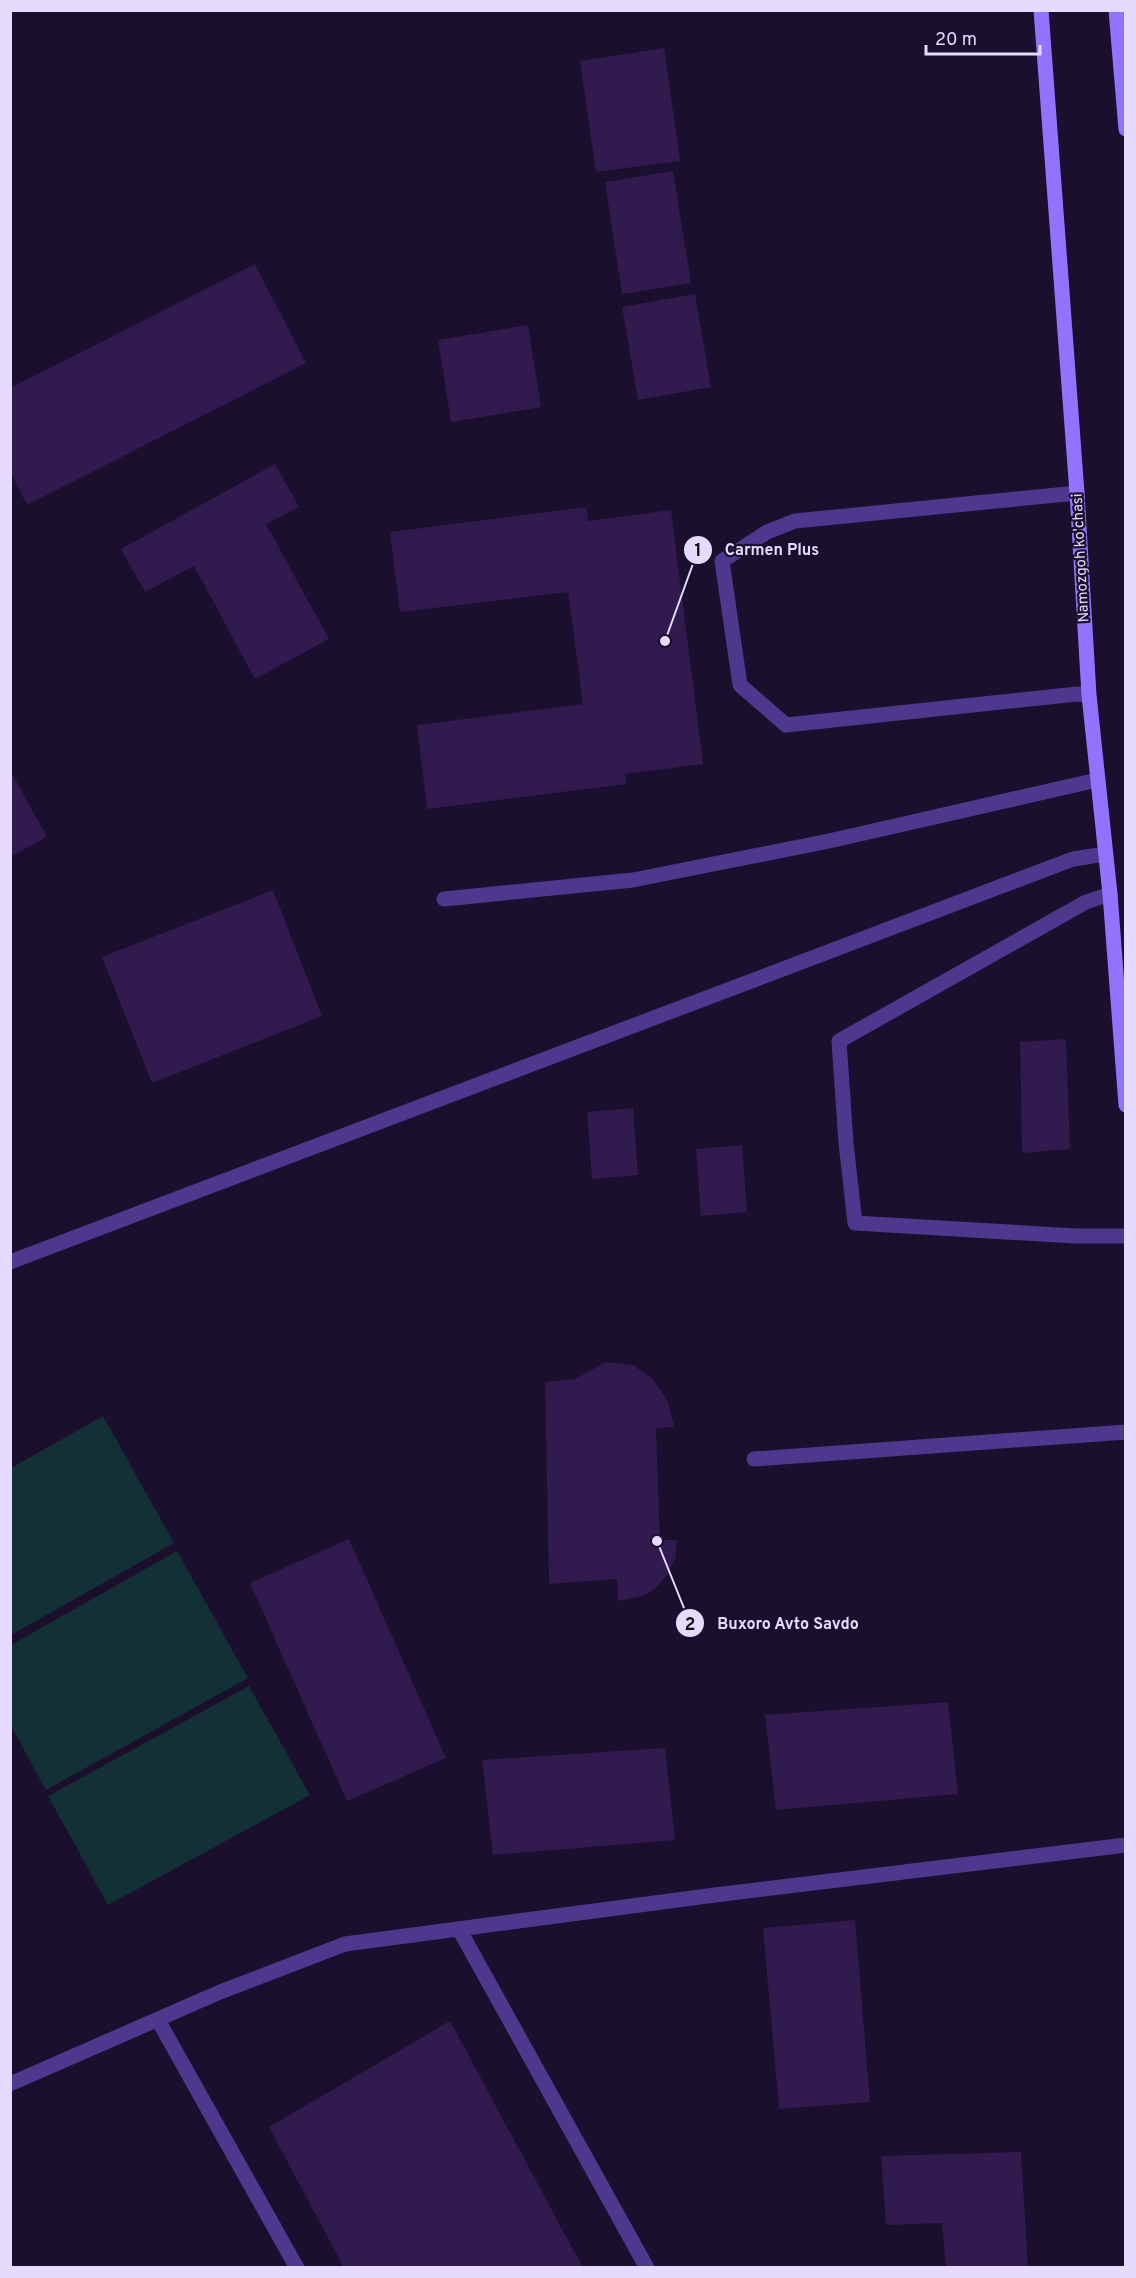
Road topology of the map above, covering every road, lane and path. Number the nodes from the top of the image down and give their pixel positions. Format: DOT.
graph roads {
  1 [pos="1041,10"];
  2 [pos="1116,10"];
  3 [pos="1125,129"];
  4 [pos="1077,493"];
  5 [pos="1089,695"];
  6 [pos="1097,780"];
  7 [pos="1105,854"];
  8 [pos="1110,894"];
  9 [pos="444,899"];
  10 [pos="1125,1105"];
  11 [pos="1125,1236"];
  12 [pos="10,1262"];
  13 [pos="1125,1432"];
  14 [pos="754,1459"];
  15 [pos="1125,1845"];
  16 [pos="459,1929"];
  17 [pos="158,2020"];
  18 [pos="10,2084"];
  19 [pos="297,2268"];
  20 [pos="647,2268"];
  1 -- 4 [label="main road, Namozgoh ko'chasi"];
  2 -- 3 [label="main road"];
  4 -- 5 [label="main road, Namozgoh ko'chasi"];
  4 -- 5 [label="lane"];
  5 -- 6 [label="main road, Namozgoh ko'chasi"];
  6 -- 7 [label="main road, Namozgoh ko'chasi"];
  6 -- 9 [label="lane"];
  7 -- 8 [label="main road, Namozgoh ko'chasi"];
  7 -- 12 [label="lane"];
  8 -- 10 [label="main road, Namozgoh ko'chasi"];
  8 -- 11 [label="lane"];
  13 -- 14 [label="lane"];
  15 -- 16 [label="lane"];
  16 -- 17 [label="lane"];
  16 -- 20 [label="lane"];
  17 -- 18 [label="lane"];
  17 -- 19 [label="lane"];
}
